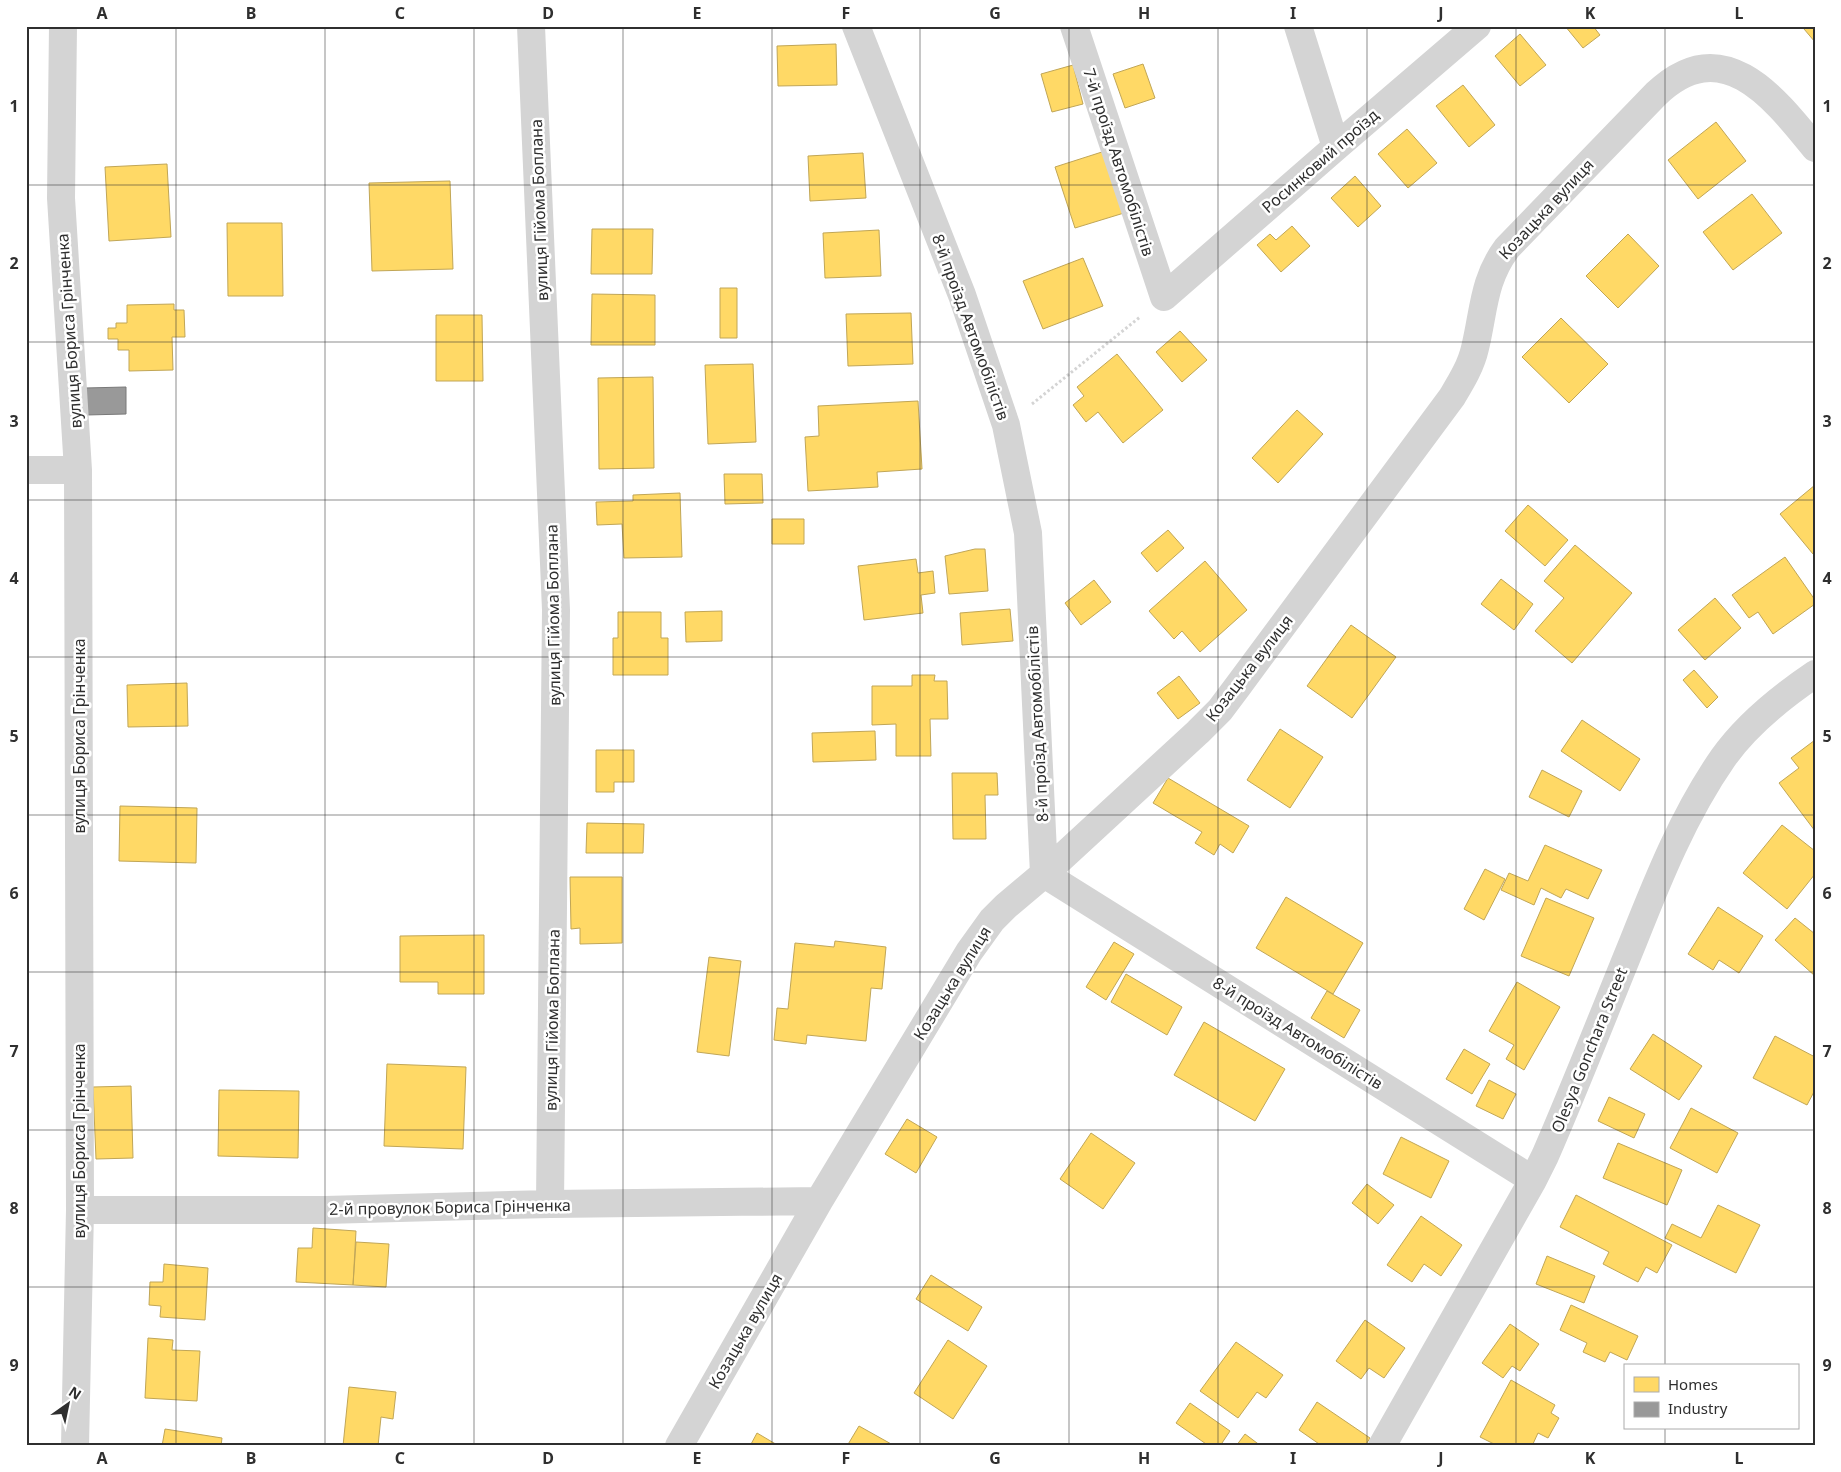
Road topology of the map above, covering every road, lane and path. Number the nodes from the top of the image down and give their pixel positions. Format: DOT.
graph roads {
  1 [pos="62,26"];
  2 [pos="531,26"];
  3 [pos="856,26"];
  4 [pos="1074,26"];
  5 [pos="1298,26"];
  6 [pos="1477,26"];
  7 [pos="1336,147"];
  8 [pos="1815,148"];
  9 [pos="1164,297"];
  10 [pos="1006,425"];
  11 [pos="26,470"];
  12 [pos="78,470"];
  13 [pos="1815,674"];
  14 [pos="1044,874"];
  15 [pos="1533,1180"];
  16 [pos="819,1201"];
  17 [pos="550,1204"];
  18 [pos="80,1210"];
  19 [pos="76,1446"];
  20 [pos="679,1446"];
  21 [pos="1382,1446"];
  1 -- 12 [label="street, вулиця Бориса Грінченка"];
  2 -- 17 [label="street, вулиця Гійома Боплана"];
  3 -- 10 [label="street, 8-й проїзд Автомобілістів"];
  4 -- 9 [label="street, 7-й проїзд Автомобілістів"];
  5 -- 7 [label="street"];
  6 -- 7 [label="street, Росинковий проїзд"];
  7 -- 9 [label="street, Росинковий проїзд"];
  8 -- 14 [label="street, Козацька вулиця"];
  9 -- 10 [label="path"];
  10 -- 14 [label="street, 8-й проїзд Автомобілістів"];
  11 -- 12 [label="street"];
  12 -- 18 [label="street, вулиця Бориса Грінченка"];
  13 -- 15 [label="street, Olesya Gonchara Street"];
  14 -- 15 [label="street, 8-й проїзд Автомобілістів"];
  14 -- 16 [label="street, Козацька вулиця"];
  15 -- 21 [label="street, Olesya Gonchara Street"];
  16 -- 17 [label="street, 2-й провулок Бориса Грінченка"];
  16 -- 20 [label="street, Козацька вулиця"];
  17 -- 18 [label="street, 2-й провулок Бориса Грінченка"];
  18 -- 19 [label="street, вулиця Бориса Грінченка"];
}
